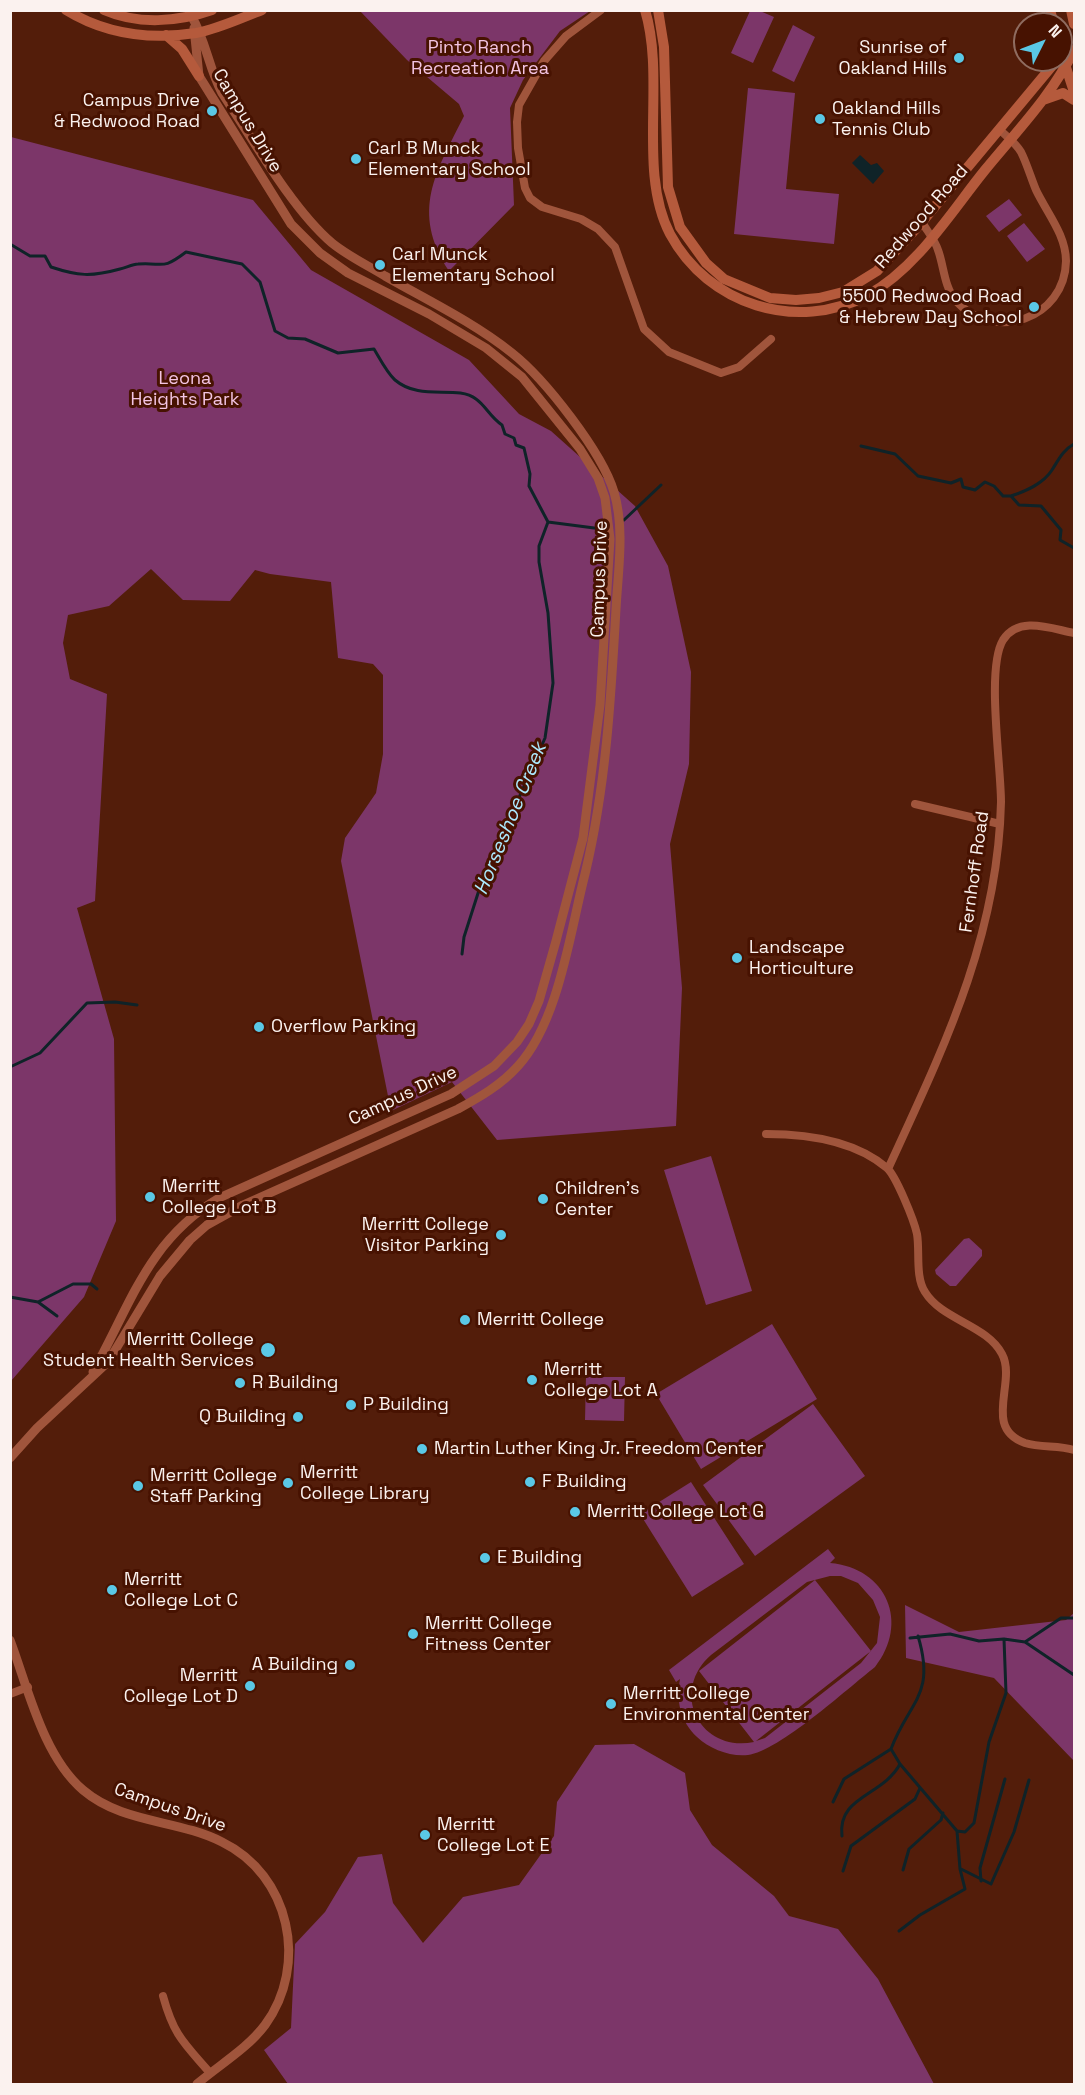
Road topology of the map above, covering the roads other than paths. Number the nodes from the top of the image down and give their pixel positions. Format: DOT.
graph roads {
  1 [pos="66,10"];
  2 [pos="104,10"];
  3 [pos="212,10"];
  4 [pos="262,10"];
  5 [pos="601,10"];
  6 [pos="645,10"];
  7 [pos="658,10"];
  8 [pos="1071,10"];
  9 [pos="191,14"];
  10 [pos="1074,24"];
  11 [pos="198,32"];
  12 [pos="166,35"];
  13 [pos="1047,72"];
  14 [pos="1063,72"];
  15 [pos="1067,72"];
  16 [pos="199,76"];
  17 [pos="1074,92"];
  18 [pos="1074,100"];
  19 [pos="1040,102"];
  20 [pos="999,129"];
  21 [pos="1011,139"];
  22 [pos="922,222"];
  23 [pos="931,237"];
  24 [pos="771,339"];
  25 [pos="613,580"];
  26 [pos="1074,633"];
  27 [pos="915,804"];
  28 [pos="1000,824"];
  29 [pos="766,1134"];
  30 [pos="888,1169"];
  31 [pos="89,1379"];
  32 [pos="1074,1450"];
  33 [pos="10,1458"];
  34 [pos="10,1640"];
  35 [pos="28,1687"];
  36 [pos="10,1694"];
  37 [pos="163,1996"];
  38 [pos="210,2073"];
  39 [pos="197,2085"];
  1 -- 12 [label="main road"];
  2 -- 9 [label="main road"];
  3 -- 9 [label="main road"];
  4 -- 11 [label="main road"];
  5 -- 24 [label="street"];
  6 -- 23 [label="main road, Redwood Road"];
  7 -- 22 [label="main road, Redwood Road"];
  8 -- 10 [label="main road"];
  9 -- 11 [label="street, Campus Drive"];
  11 -- 12 [label="main road"];
  11 -- 16 [label="street, Campus Drive"];
  11 -- 25 [label="street, Campus Drive"];
  12 -- 16 [label="main road"];
  13 -- 20 [label="main road, Redwood Road"];
  14 -- 19 [label="main road, Redwood Road"];
  15 -- 17 [label="main road"];
  16 -- 25 [label="street, Campus Drive"];
  18 -- 19 [label="main road"];
  19 -- 21 [label="main road, Redwood Road"];
  20 -- 21 [label="street"];
  20 -- 22 [label="main road, Redwood Road"];
  21 -- 23 [label="main road, Redwood Road"];
  21 -- 23 [label="street"];
  22 -- 23 [label="street"];
  25 -- 31 [label="street, Campus Drive"];
  25 -- 31 [label="street, Campus Drive"];
  26 -- 28 [label="street, Fernhoff Road"];
  27 -- 28 [label="street"];
  28 -- 30 [label="street, Fernhoff Road"];
  29 -- 30 [label="street"];
  30 -- 32 [label="street"];
  31 -- 33 [label="street, Campus Drive"];
  34 -- 35 [label="street, Campus Drive"];
  35 -- 36 [label="street"];
  35 -- 38 [label="street, Campus Drive"];
  37 -- 38 [label="street"];
  38 -- 39 [label="street, Campus Drive"];
}
